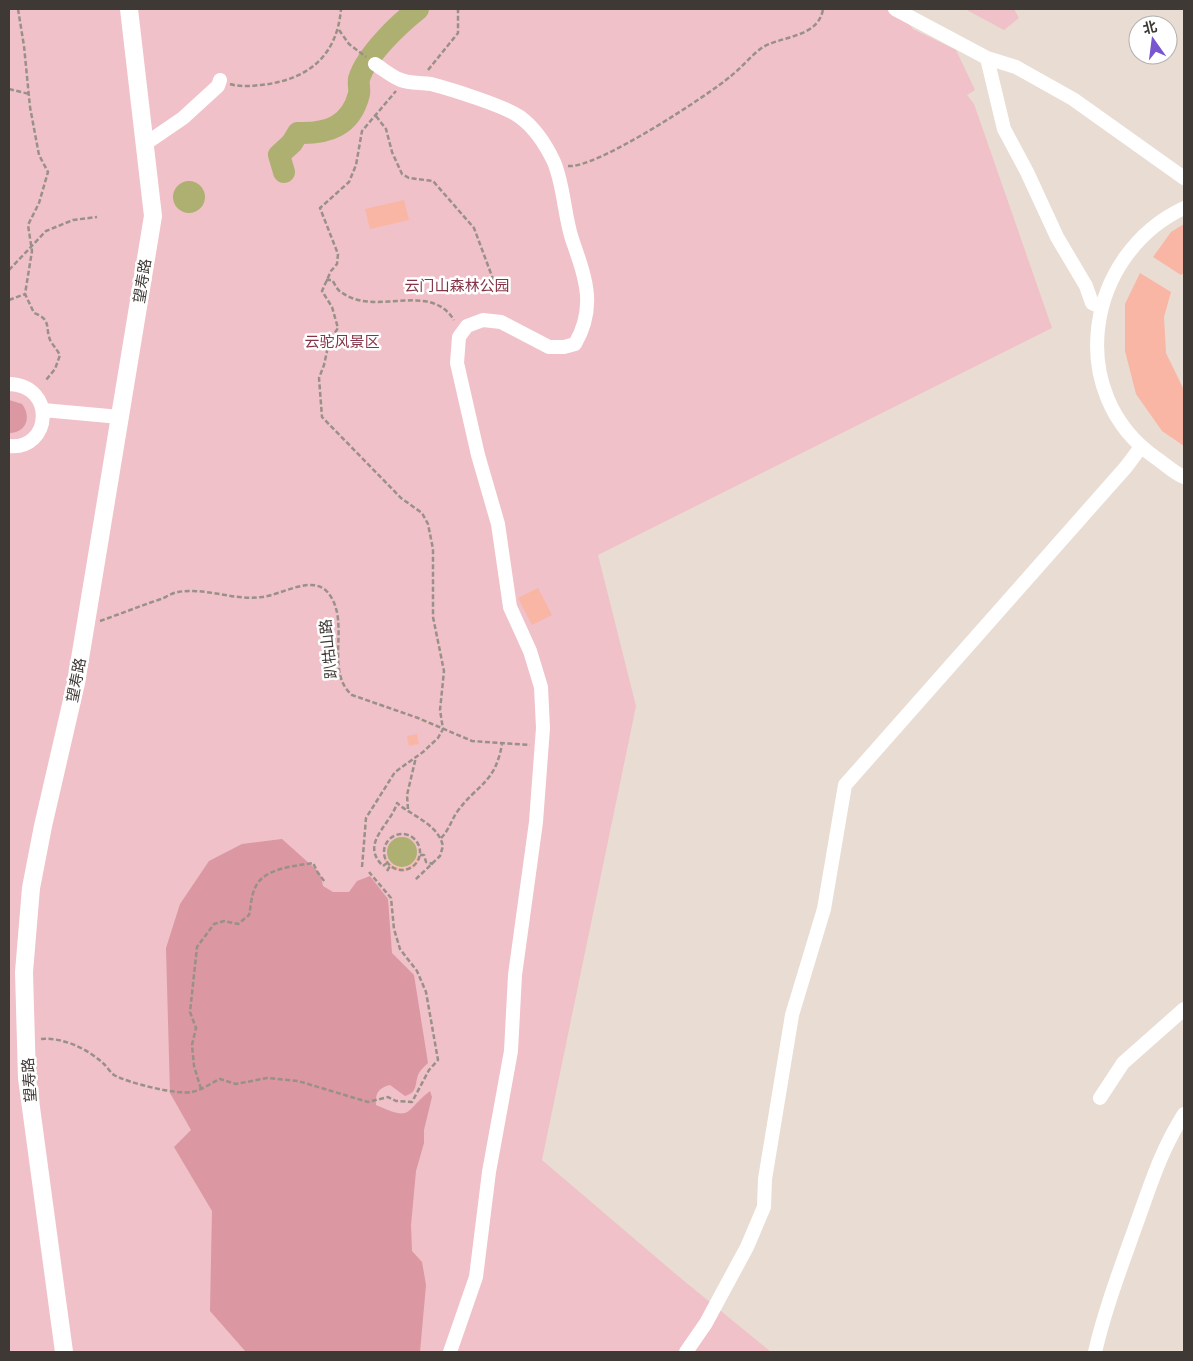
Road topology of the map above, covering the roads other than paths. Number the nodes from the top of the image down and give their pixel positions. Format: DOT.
graph roads {
  1 [pos="129,9"];
  2 [pos="896,9"];
  3 [pos="987,58"];
  4 [pos="375,64"];
  5 [pos="220,80"];
  6 [pos="145,144"];
  7 [pos="1184,178"];
  8 [pos="1184,208"];
  9 [pos="1101,307"];
  10 [pos="9,384"];
  11 [pos="43,410"];
  12 [pos="120,417"];
  13 [pos="9,446"];
  14 [pos="1141,447"];
  15 [pos="1184,477"];
  16 [pos="1184,1010"];
  17 [pos="1100,1098"];
  18 [pos="1184,1114"];
  19 [pos="64,1352"];
  20 [pos="450,1352"];
  21 [pos="686,1352"];
  22 [pos="1095,1352"];
  1 -- 6 [label="street, 望寿路"];
  2 -- 3 [label="street"];
  3 -- 7 [label="street"];
  3 -- 9 [label="street"];
  4 -- 20 [label="street"];
  5 -- 6 [label="street"];
  6 -- 12 [label="street, 望寿路"];
  8 -- 9 [label="street"];
  9 -- 14 [label="street"];
  10 -- 11 [label="street"];
  11 -- 12 [label="street"];
  11 -- 13 [label="street"];
  12 -- 19 [label="street, 望寿路"];
  14 -- 15 [label="street"];
  14 -- 21 [label="street"];
  16 -- 17 [label="street"];
  18 -- 22 [label="street"];
}
